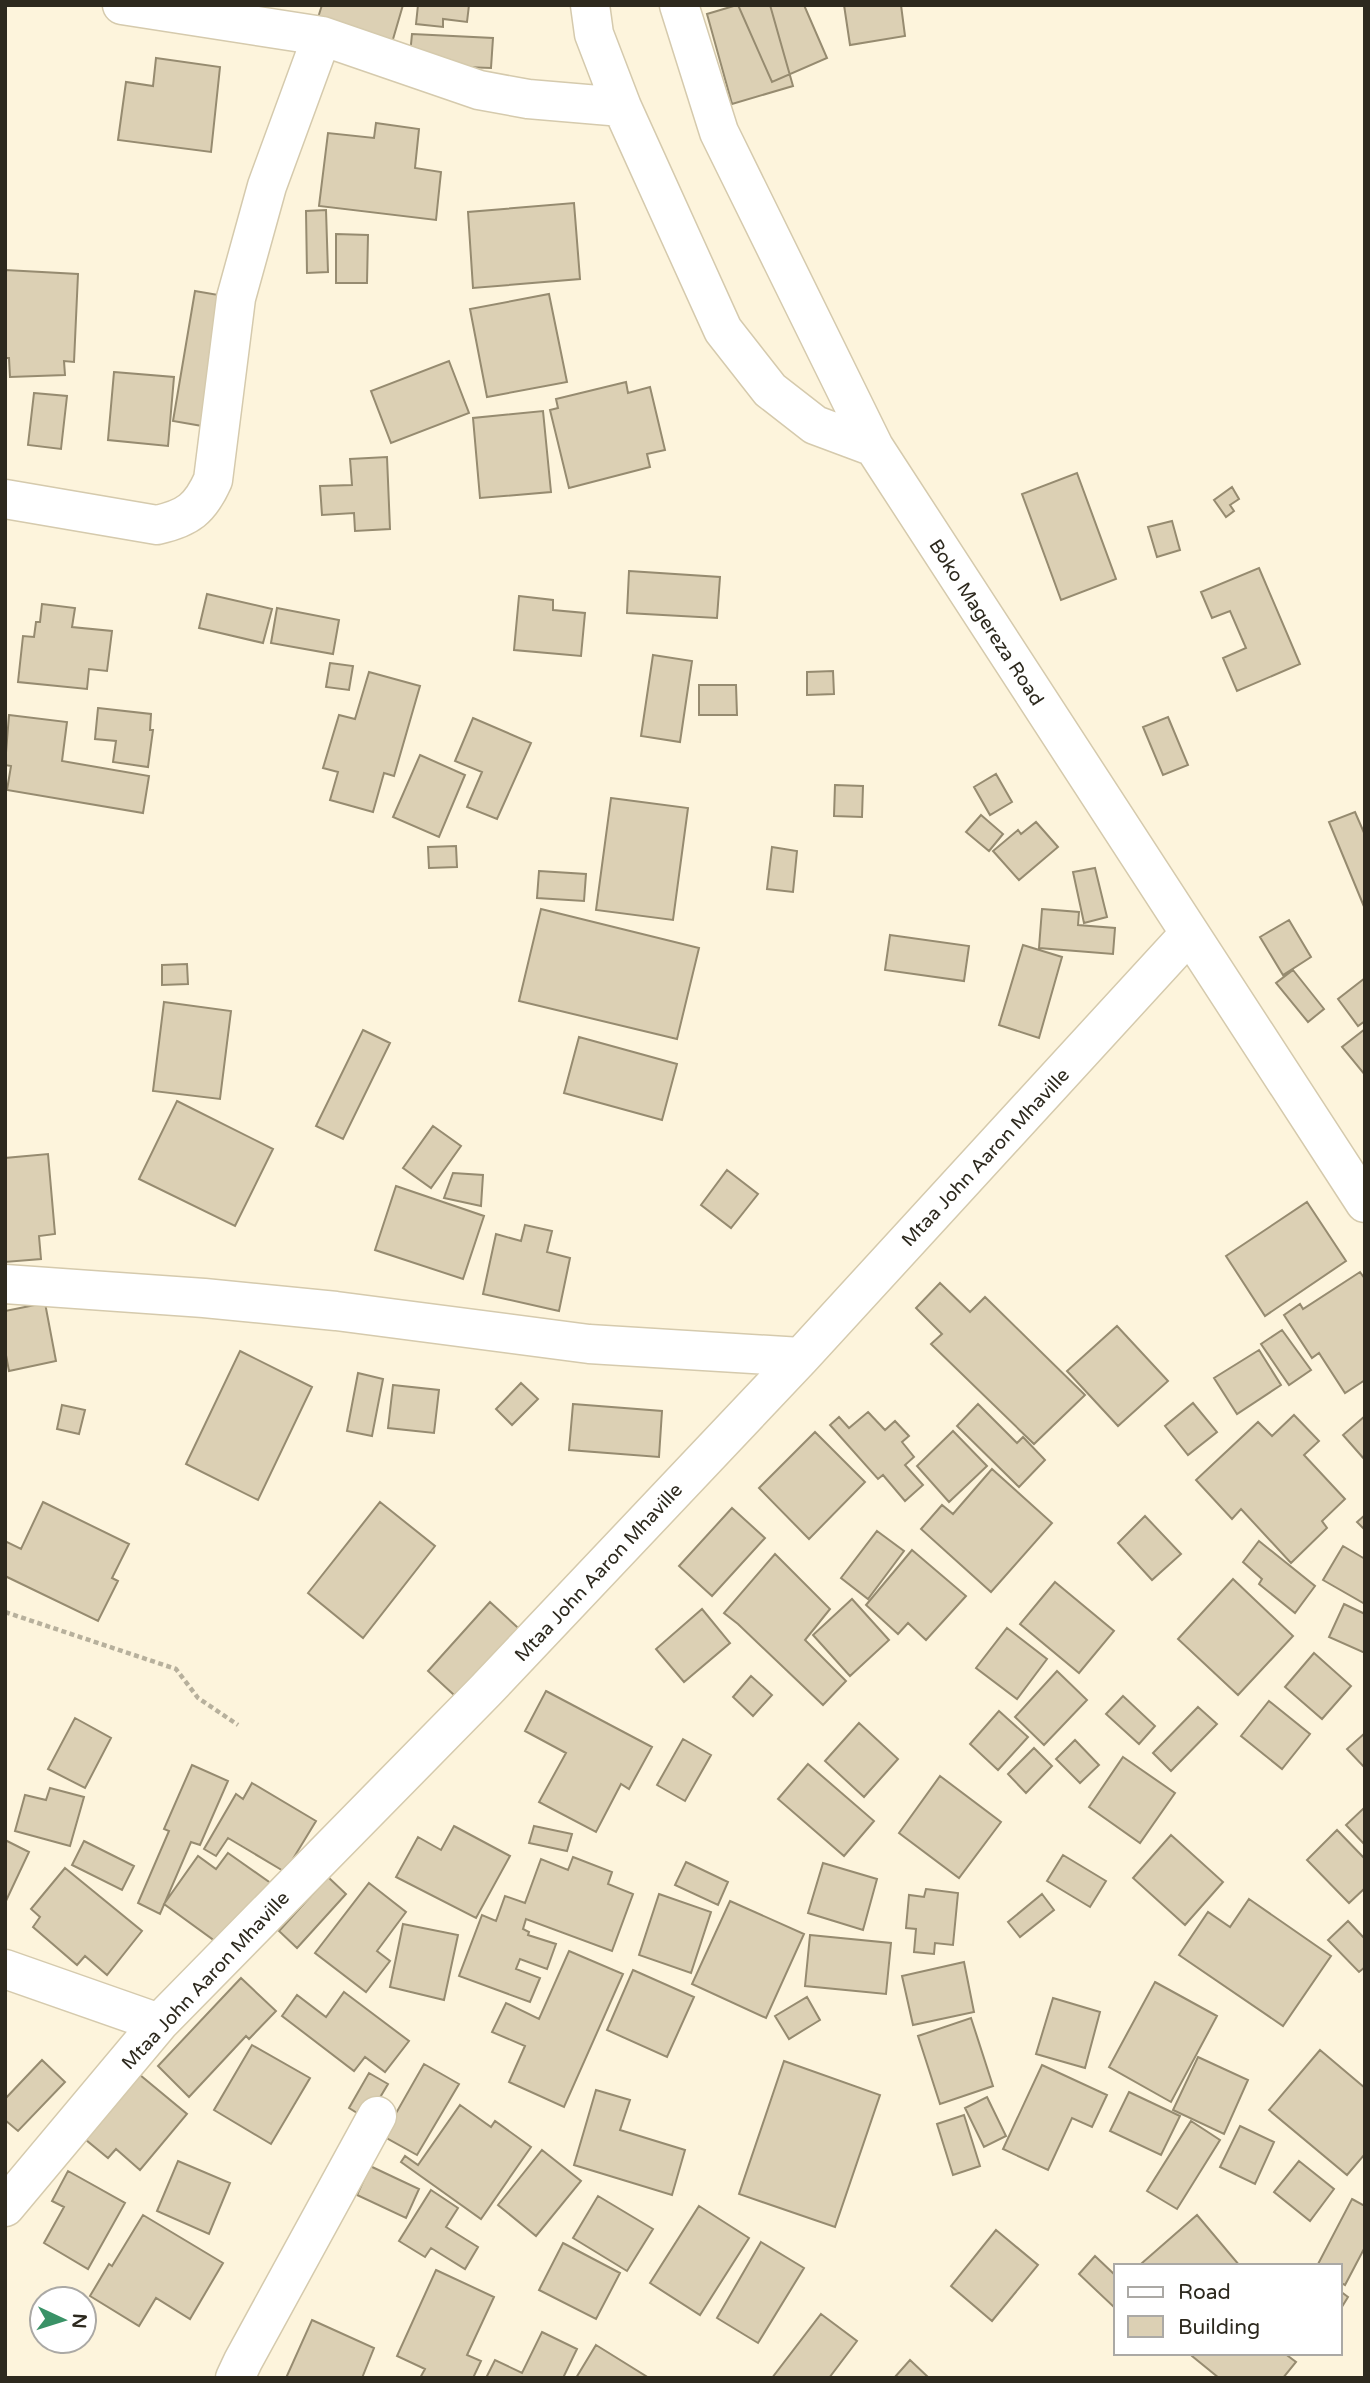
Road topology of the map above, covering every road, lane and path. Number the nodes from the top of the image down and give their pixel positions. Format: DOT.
graph roads {
  1 [pos="122,5"];
  2 [pos="590,5"];
  3 [pos="679,5"];
  4 [pos="323,36"];
  5 [pos="622,107"];
  6 [pos="874,447"];
  7 [pos="5,499"];
  8 [pos="1189,934"];
  9 [pos="1365,1203"];
  10 [pos="5,1284"];
  11 [pos="801,1357"];
  12 [pos="5,1612"];
  13 [pos="238,1724"];
  14 [pos="5,1969"];
  15 [pos="159,2023"];
  16 [pos="377,2116"];
  17 [pos="5,2207"];
  18 [pos="235,2378"];
  1 -- 4 [label="street"];
  2 -- 5 [label="street"];
  3 -- 6 [label="street, Boko Magereza Road"];
  4 -- 5 [label="street"];
  4 -- 7 [label="street"];
  5 -- 6 [label="street"];
  6 -- 8 [label="street, Boko Magereza Road"];
  8 -- 9 [label="street, Boko Magereza Road"];
  8 -- 11 [label="street, Mtaa John Aaron Mhaville"];
  10 -- 11 [label="street"];
  11 -- 15 [label="street, Mtaa John Aaron Mhaville"];
  12 -- 13 [label="path"];
  14 -- 15 [label="street"];
  15 -- 17 [label="street, Mtaa John Aaron Mhaville"];
  16 -- 18 [label="street"];
}
